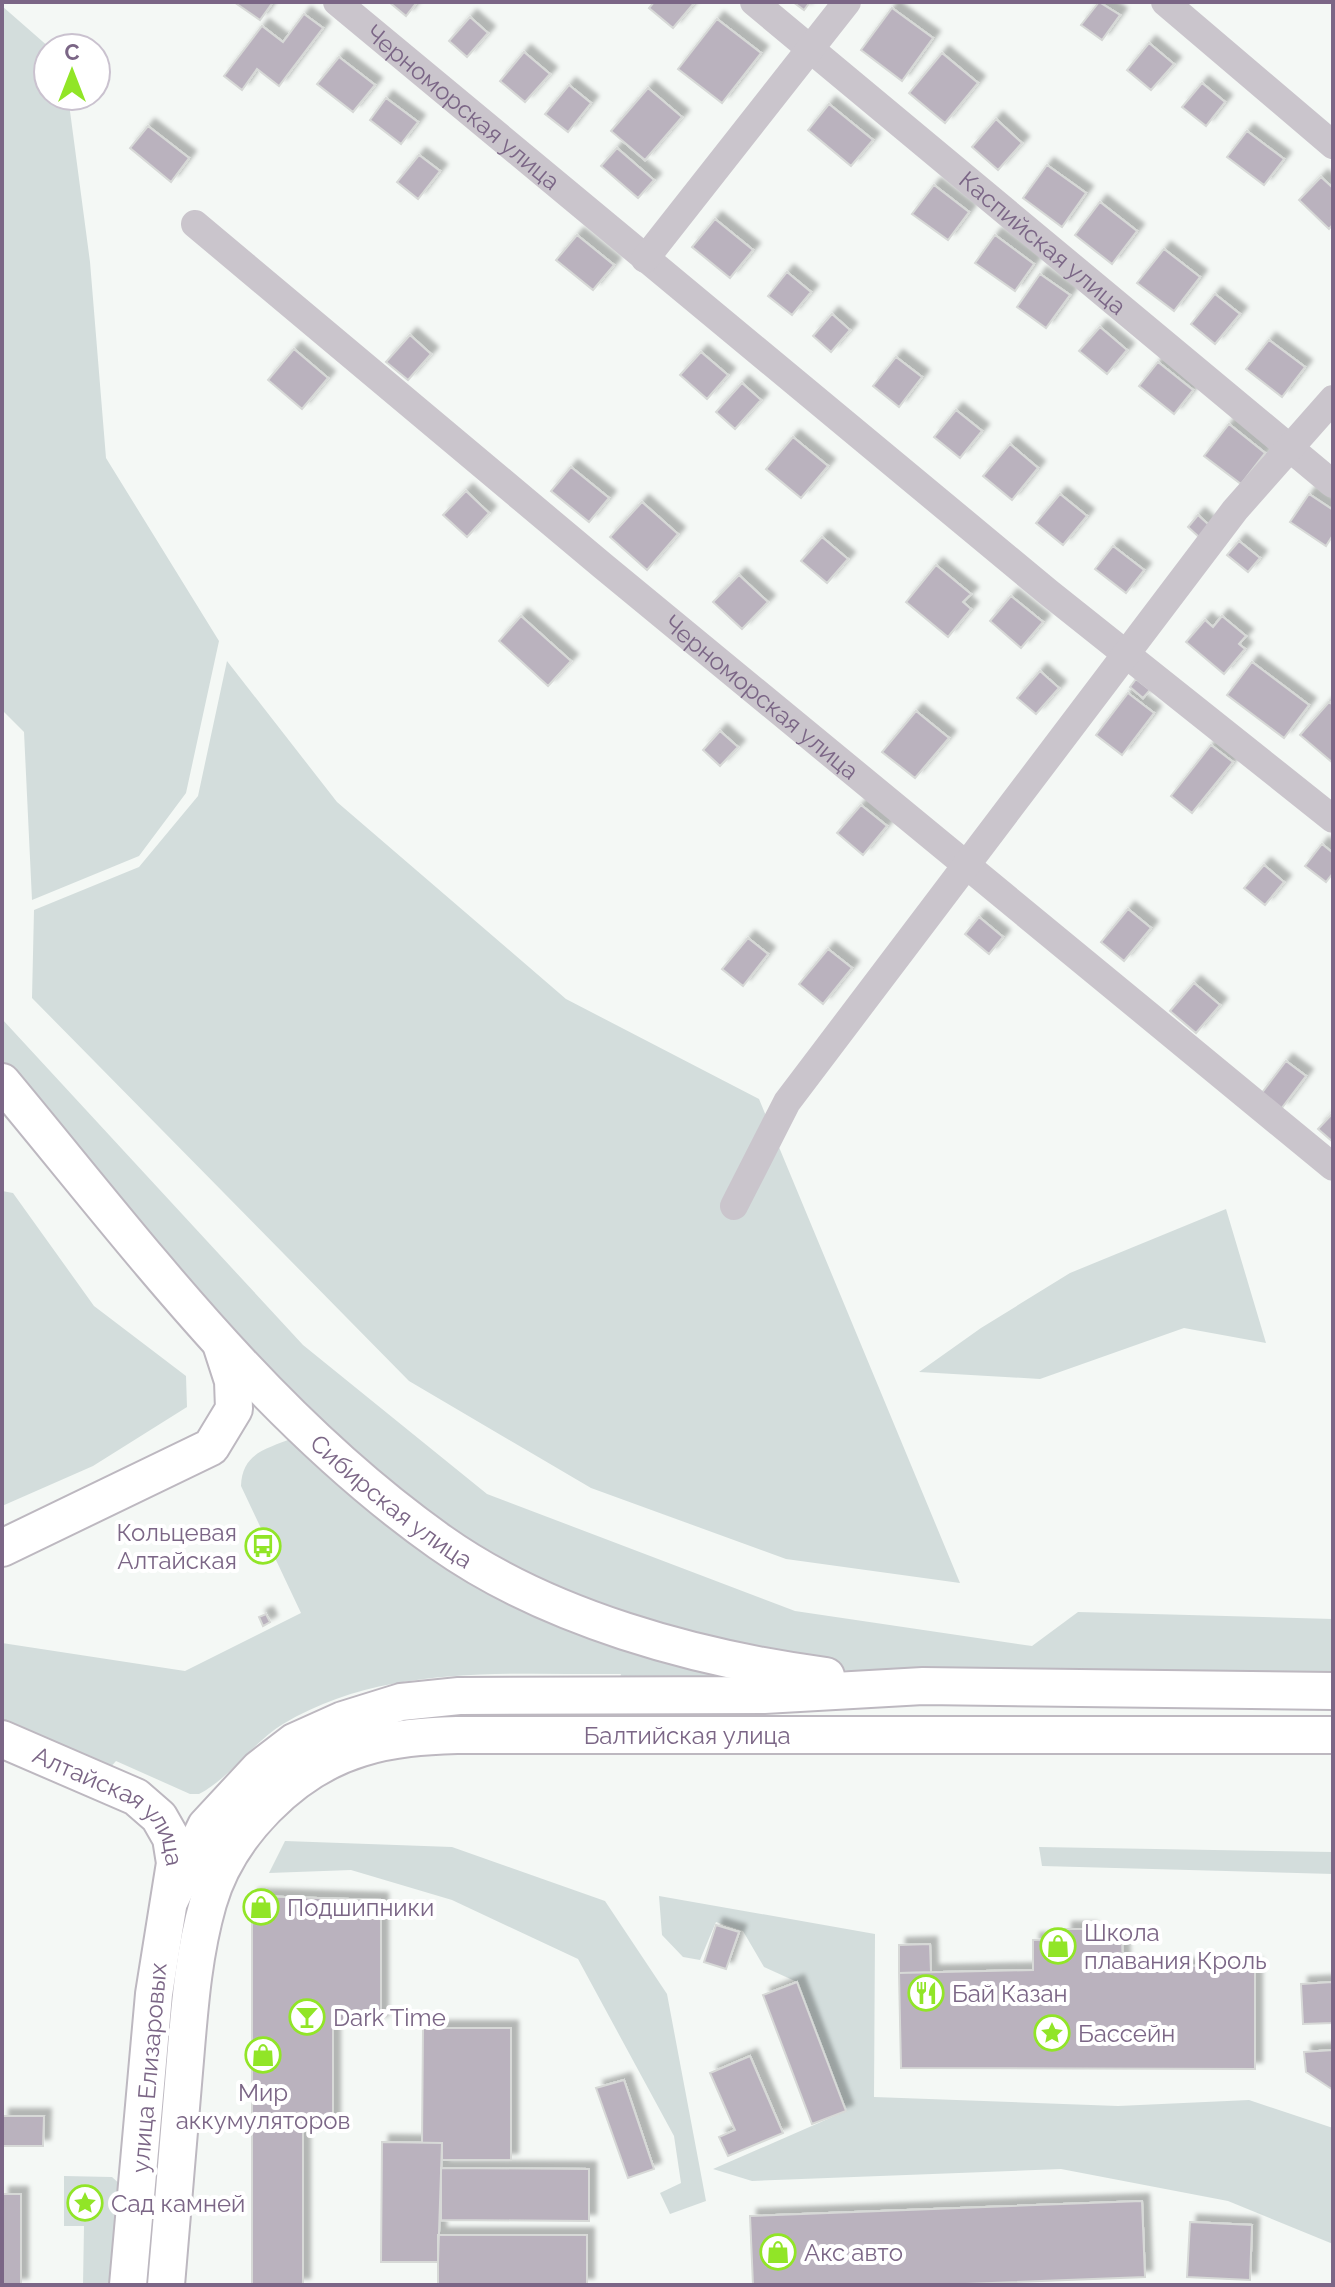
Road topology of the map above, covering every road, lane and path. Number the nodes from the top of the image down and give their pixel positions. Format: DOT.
graph roads {
  1 [pos="337,2"];
  2 [pos="754,2"];
  3 [pos="847,2"];
  4 [pos="1165,2"];
  5 [pos="812,48"];
  6 [pos="1333,145"];
  7 [pos="195,224"];
  8 [pos="645,259"];
  9 [pos="1333,399"];
  10 [pos="1290,448"];
  11 [pos="1333,484"];
  12 [pos="1128,654"];
  13 [pos="1333,819"];
  14 [pos="965,864"];
  15 [pos="2,1082"];
  16 [pos="1333,1167"];
  17 [pos="734,1206"];
  18 [pos="219,1342"];
  19 [pos="2,1548"];
  20 [pos="923,1686"];
  21 [pos="1333,1691"];
  22 [pos="1333,1735"];
  23 [pos="2,1739"];
  24 [pos="170,1900"];
  25 [pos="191,1995"];
  26 [pos="128,2285"];
  27 [pos="166,2285"];
  1 -- 8 [label="street, Черноморская улица"];
  2 -- 5 [label="street, Каспийская улица"];
  3 -- 5 [label="street"];
  4 -- 6 [label="street"];
  5 -- 8 [label="street"];
  5 -- 10 [label="street, Каспийская улица"];
  7 -- 14 [label="street, Черноморская улица"];
  8 -- 12 [label="street, Черноморская улица"];
  9 -- 10 [label="street"];
  10 -- 11 [label="street, Каспийская улица"];
  10 -- 12 [label="street"];
  12 -- 13 [label="street, Черноморская улица"];
  12 -- 14 [label="street"];
  14 -- 16 [label="street, Черноморская улица"];
  14 -- 17 [label="street"];
  15 -- 18 [label="main road, Сибирская улица"];
  18 -- 19 [label="main road"];
  18 -- 20 [label="main road, Сибирская улица"];
  20 -- 21 [label="main road, Балтийская улица"];
  20 -- 24 [label="main road, Балтийская улица"];
  22 -- 25 [label="main road, Балтийская улица"];
  23 -- 24 [label="main road, Алтайская улица"];
  24 -- 26 [label="main road, улица Елизаровых"];
  25 -- 27 [label="main road, улица Елизаровых"];
}
